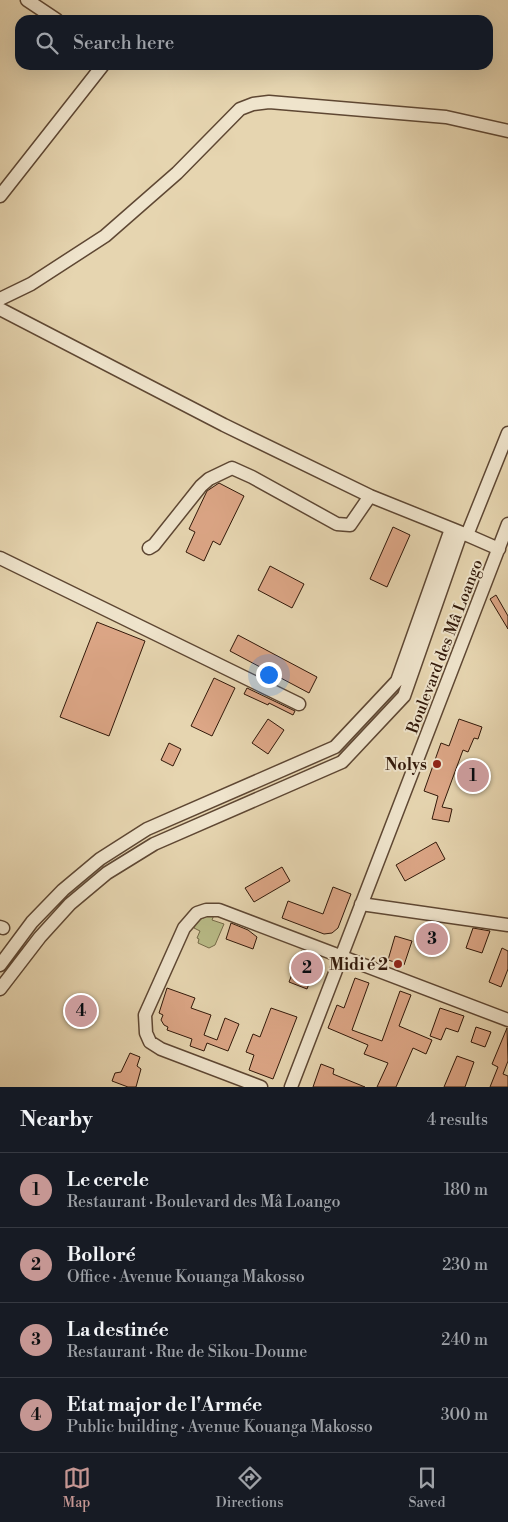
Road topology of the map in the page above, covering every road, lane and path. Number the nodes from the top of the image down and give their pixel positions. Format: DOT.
graph roads {
  1 [pos="27,0"];
  2 [pos="50,15"];
  3 [pos="99,70"];
  4 [pos="508,131"];
  5 [pos="0,196"];
  6 [pos="0,299"];
  7 [pos="0,309"];
  8 [pos="508,433"];
  9 [pos="370,496"];
  10 [pos="508,524"];
  11 [pos="460,532"];
  12 [pos="149,548"];
  13 [pos="499,549"];
  14 [pos="0,558"];
  15 [pos="299,704"];
  16 [pos="361,904"];
  17 [pos="508,925"];
  18 [pos="341,957"];
  19 [pos="0,965"];
  20 [pos="0,989"];
  21 [pos="508,1020"];
  22 [pos="261,1087"];
  23 [pos="291,1087"];
  1 -- 2 [label="street"];
  3 -- 5 [label="street"];
  4 -- 6 [label="street"];
  7 -- 9 [label="street"];
  8 -- 11 [label="street"];
  9 -- 11 [label="street"];
  9 -- 12 [label="street"];
  10 -- 13 [label="street, Boulevard des Mâ Loango"];
  11 -- 13 [label="street"];
  11 -- 19 [label="street"];
  11 -- 20 [label="street"];
  13 -- 16 [label="street, Boulevard des Mâ Loango"];
  14 -- 15 [label="street"];
  16 -- 17 [label="street"];
  16 -- 18 [label="street, Boulevard des Mâ Loango"];
  18 -- 21 [label="street"];
  18 -- 22 [label="street"];
  18 -- 23 [label="street, Boulevard des Mâ Loango"];
}
